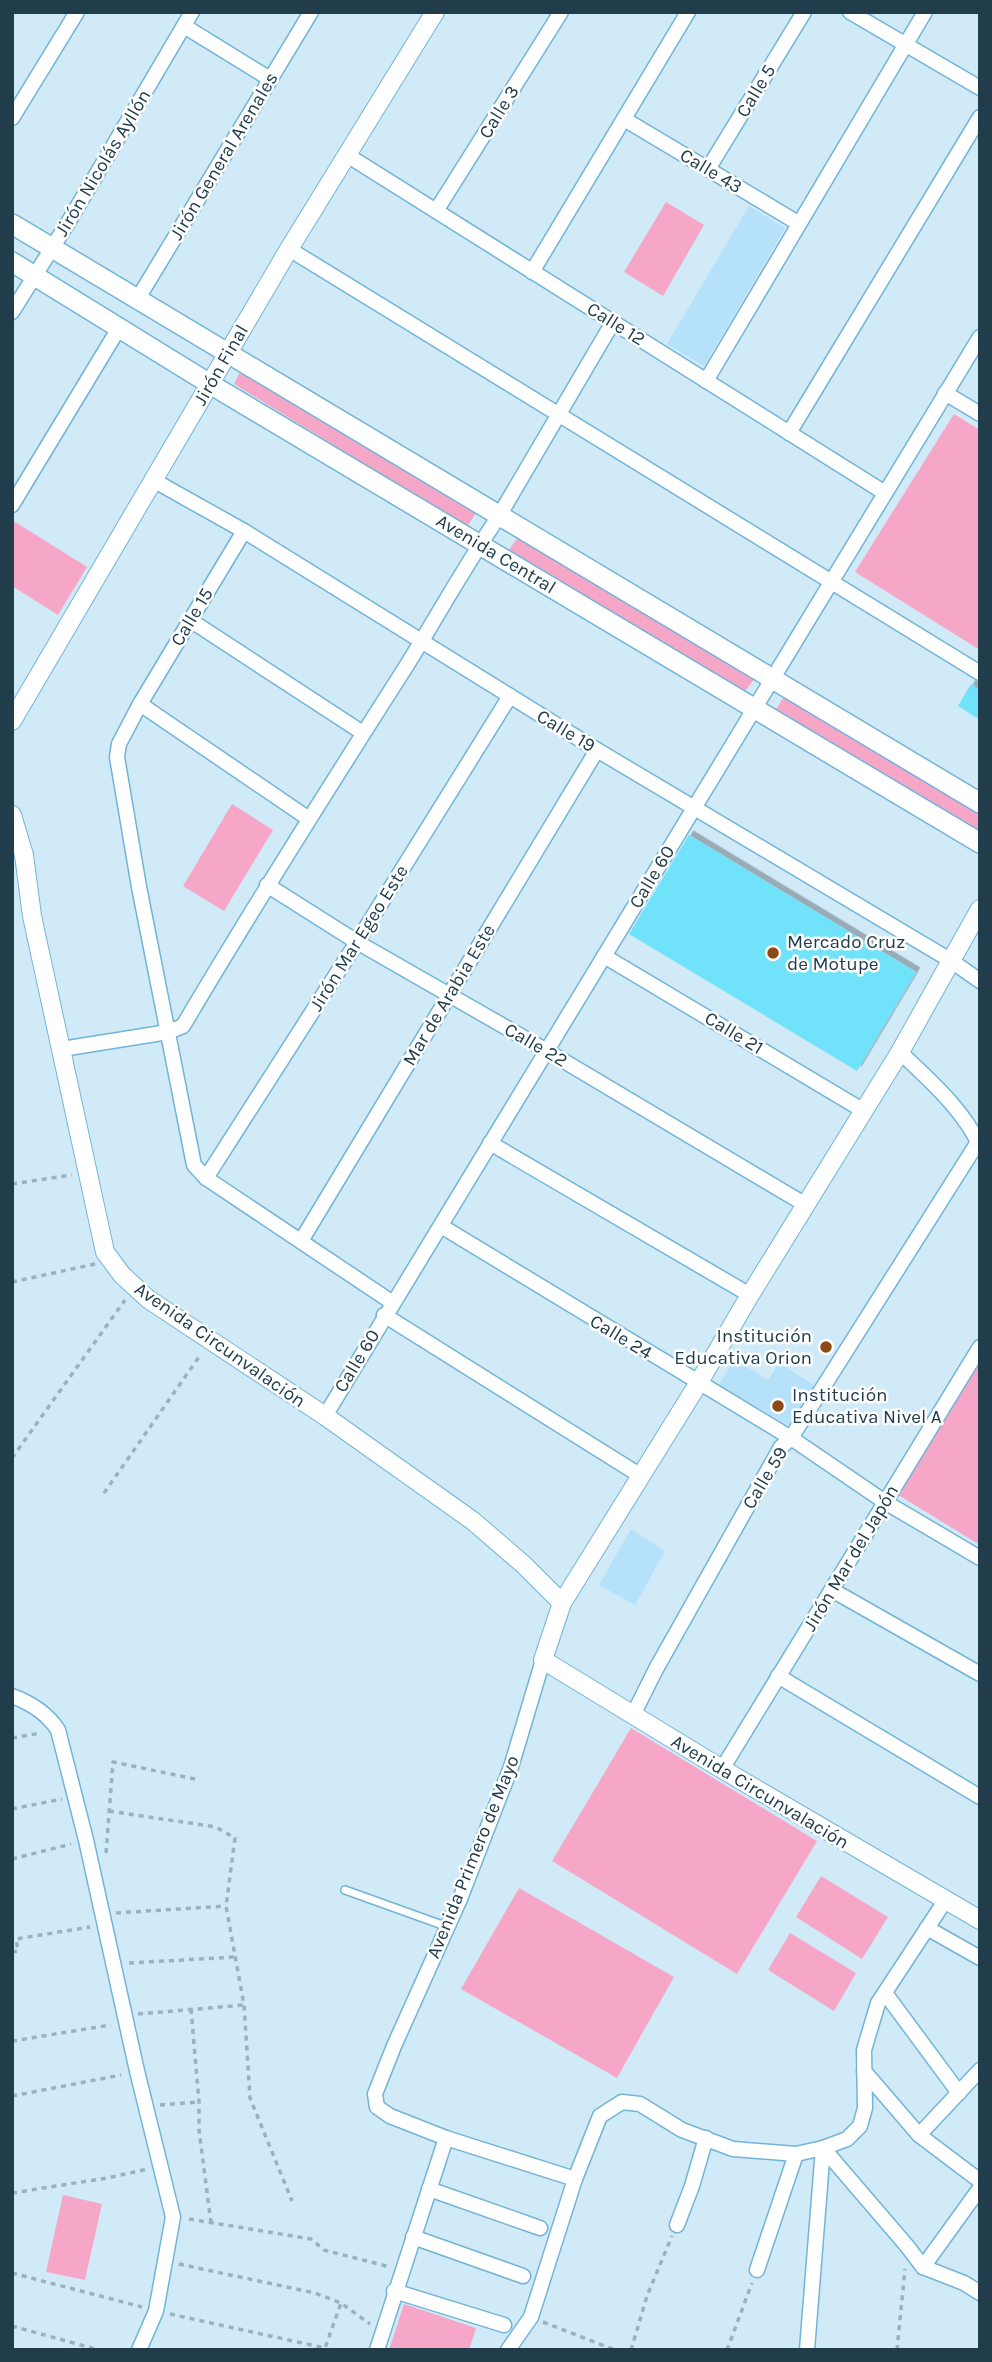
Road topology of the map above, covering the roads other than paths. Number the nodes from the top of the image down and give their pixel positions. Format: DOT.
graph roads {
  1 [pos="77,12"];
  2 [pos="192,12"];
  3 [pos="311,12"];
  4 [pos="435,12"];
  5 [pos="561,12"];
  6 [pos="688,12"];
  7 [pos="804,12"];
  8 [pos="850,12"];
  9 [pos="925,12"];
  10 [pos="184,26"];
  11 [pos="905,46"];
  12 [pos="270,79"];
  13 [pos="980,88"];
  14 [pos="980,117"];
  15 [pos="12,118"];
  16 [pos="624,119"];
  17 [pos="347,155"];
  18 [pos="708,169"];
  19 [pos="436,211"];
  20 [pos="799,223"];
  21 [pos="12,224"];
  22 [pos="52,248"];
  23 [pos="289,249"];
  24 [pos="12,262"];
  25 [pos="532,272"];
  26 [pos="34,276"];
  27 [pos="137,300"];
  28 [pos="12,312"];
  29 [pos="613,322"];
  30 [pos="119,328"];
  31 [pos="980,337"];
  32 [pos="227,354"];
  33 [pos="706,381"];
  34 [pos="210,384"];
  35 [pos="945,393"];
  36 [pos="558,414"];
  37 [pos="980,414"];
  38 [pos="789,433"];
  39 [pos="153,480"];
  40 [pos="885,493"];
  41 [pos="13,501"];
  42 [pos="499,516"];
  43 [pos="244,531"];
  44 [pos="480,544"];
  45 [pos="831,582"];
  46 [pos="190,620"];
  47 [pos="421,642"];
  48 [pos="980,674"];
  49 [pos="772,679"];
  50 [pos="510,696"];
  51 [pos="140,704"];
  52 [pos="754,710"];
  53 [pos="12,722"];
  54 [pos="363,733"];
  55 [pos="597,750"];
  56 [pos="980,803"];
  57 [pos="695,807"];
  58 [pos="12,815"];
  59 [pos="309,819"];
  60 [pos="980,843"];
  61 [pos="267,885"];
  62 [pos="980,909"];
  63 [pos="357,942"];
  64 [pos="604,956"];
  65 [pos="950,960"];
  66 [pos="980,981"];
  67 [pos="449,995"];
  68 [pos="168,1032"];
  69 [pos="62,1049"];
  70 [pos="547,1051"];
  71 [pos="900,1052"];
  72 [pos="864,1111"];
  73 [pos="491,1143"];
  74 [pos="979,1144"];
  75 [pos="206,1178"];
  76 [pos="806,1205"];
  77 [pos="441,1226"];
  78 [pos="301,1241"];
  79 [pos="750,1295"];
  80 [pos="389,1309"];
  81 [pos="980,1348"];
  82 [pos="698,1384"];
  83 [pos="324,1416"];
  84 [pos="790,1438"];
  85 [pos="641,1476"];
  86 [pos="885,1502"];
  87 [pos="980,1558"];
  88 [pos="832,1590"];
  89 [pos="562,1602"];
  90 [pos="543,1660"];
  91 [pos="980,1674"];
  92 [pos="778,1676"];
  93 [pos="12,1696"];
  94 [pos="633,1715"];
  95 [pos="722,1769"];
  96 [pos="980,1797"];
  97 [pos="345,1890"];
  98 [pos="945,1901"];
  99 [pos="980,1920"];
  100 [pos="447,1927"];
  101 [pos="927,1927"];
  102 [pos="980,1958"];
  103 [pos="885,1993"];
  104 [pos="980,2070"];
  105 [pos="864,2071"];
  106 [pos="959,2093"];
  107 [pos="919,2135"];
  108 [pos="446,2138"];
  109 [pos="706,2138"];
  110 [pos="823,2148"];
  111 [pos="796,2154"];
  112 [pos="576,2179"];
  113 [pos="980,2181"];
  114 [pos="980,2188"];
  115 [pos="429,2189"];
  116 [pos="677,2225"];
  117 [pos="540,2228"];
  118 [pos="413,2237"];
  119 [pos="923,2267"];
  120 [pos="757,2270"];
  121 [pos="523,2276"];
  122 [pos="394,2291"];
  123 [pos="980,2293"];
  124 [pos="504,2325"];
  125 [pos="139,2350"];
  126 [pos="377,2350"];
  127 [pos="508,2350"];
  128 [pos="807,2350"];
  1 -- 15 [label="street"];
  2 -- 10 [label="street, Jirón Nicolás Ayllón"];
  3 -- 12 [label="street, Jirón General Arenales"];
  4 -- 17 [label="street, Jirón Final"];
  5 -- 19 [label="street, Calle 3"];
  6 -- 16 [label="street"];
  7 -- 18 [label="street, Calle 5"];
  8 -- 11 [label="street"];
  9 -- 11 [label="street"];
  10 -- 12 [label="street"];
  10 -- 22 [label="street, Jirón Nicolás Ayllón"];
  11 -- 13 [label="street"];
  11 -- 20 [label="street"];
  12 -- 27 [label="street, Jirón General Arenales"];
  14 -- 38 [label="street"];
  16 -- 18 [label="street, Calle 43"];
  16 -- 25 [label="street"];
  17 -- 19 [label="street, Calle 12"];
  17 -- 23 [label="street, Jirón Final"];
  18 -- 20 [label="street, Calle 43"];
  19 -- 25 [label="street, Calle 12"];
  20 -- 33 [label="street"];
  21 -- 22 [label="main road, Avenida Central"];
  22 -- 26 [label="street, Jirón Nicolás Ayllón"];
  22 -- 27 [label="main road, Avenida Central"];
  23 -- 32 [label="street, Jirón Final"];
  23 -- 36 [label="street"];
  24 -- 26 [label="main road, Avenida Central"];
  25 -- 29 [label="street, Calle 12"];
  26 -- 28 [label="street, Jirón Nicolás Ayllón"];
  26 -- 30 [label="main road, Avenida Central"];
  27 -- 32 [label="main road, Avenida Central"];
  29 -- 33 [label="street, Calle 12"];
  29 -- 36 [label="street"];
  30 -- 34 [label="main road, Avenida Central"];
  30 -- 41 [label="street"];
  31 -- 35 [label="street, Calle 60"];
  32 -- 34 [label="street, Jirón Final"];
  32 -- 42 [label="main road, Avenida Central"];
  33 -- 38 [label="street, Calle 12"];
  34 -- 39 [label="street, Jirón Final"];
  34 -- 44 [label="main road, Avenida Central"];
  35 -- 37 [label="street"];
  35 -- 40 [label="street, Calle 60"];
  36 -- 42 [label="street"];
  36 -- 45 [label="street"];
  38 -- 40 [label="street, Calle 12"];
  39 -- 43 [label="street, Calle 19"];
  39 -- 53 [label="street, Jirón Final"];
  40 -- 45 [label="street, Calle 60"];
  42 -- 44 [label="street"];
  42 -- 49 [label="main road, Avenida Central"];
  43 -- 46 [label="street, Calle 15"];
  43 -- 47 [label="street, Calle 19"];
  44 -- 47 [label="street"];
  44 -- 52 [label="main road, Avenida Central"];
  45 -- 48 [label="street"];
  45 -- 49 [label="street, Calle 60"];
  46 -- 51 [label="street, Calle 15"];
  46 -- 54 [label="street"];
  47 -- 50 [label="street, Calle 19"];
  47 -- 54 [label="street"];
  49 -- 52 [label="street, Calle 60"];
  49 -- 56 [label="main road, Avenida Central"];
  50 -- 55 [label="street, Calle 19"];
  50 -- 63 [label="street, Jirón Mar Egeo Este"];
  51 -- 59 [label="street"];
  51 -- 68 [label="street, Calle 15"];
  52 -- 57 [label="street, Calle 60"];
  52 -- 60 [label="main road, Avenida Central"];
  54 -- 59 [label="street"];
  55 -- 57 [label="street, Calle 19"];
  55 -- 67 [label="street, Mar de Arabia Este"];
  57 -- 64 [label="street, Calle 60"];
  57 -- 65 [label="street, Calle 19"];
  58 -- 69 [label="street, Avenida Circunvalación"];
  59 -- 61 [label="street"];
  61 -- 63 [label="street, Calle 22"];
  61 -- 68 [label="street"];
  62 -- 65 [label="street"];
  63 -- 67 [label="street, Calle 22"];
  63 -- 75 [label="street, Jirón Mar Egeo Este"];
  64 -- 70 [label="street, Calle 60"];
  64 -- 72 [label="street, Calle 21"];
  65 -- 66 [label="street, Calle 19"];
  65 -- 71 [label="street"];
  67 -- 70 [label="street, Calle 22"];
  67 -- 78 [label="street, Mar de Arabia Este"];
  68 -- 69 [label="street"];
  68 -- 75 [label="street, Calle 15"];
  69 -- 83 [label="street, Avenida Circunvalación"];
  70 -- 73 [label="street, Calle 60"];
  70 -- 76 [label="street, Calle 22"];
  71 -- 72 [label="street"];
  71 -- 74 [label="street"];
  72 -- 76 [label="street"];
  73 -- 77 [label="street, Calle 60"];
  73 -- 79 [label="street"];
  74 -- 84 [label="street, Calle 59"];
  75 -- 78 [label="street"];
  76 -- 79 [label="street"];
  77 -- 80 [label="street, Calle 60"];
  77 -- 82 [label="street, Calle 24"];
  78 -- 80 [label="street"];
  79 -- 82 [label="street"];
  80 -- 83 [label="street, Calle 60"];
  80 -- 85 [label="street"];
  81 -- 86 [label="street, Jirón Mar del Japón"];
  82 -- 84 [label="street, Calle 24"];
  82 -- 85 [label="street"];
  83 -- 89 [label="street, Avenida Circunvalación"];
  84 -- 86 [label="street, Calle 24"];
  84 -- 94 [label="street, Calle 59"];
  85 -- 89 [label="street"];
  86 -- 87 [label="street, Calle 24"];
  86 -- 88 [label="street, Jirón Mar del Japón"];
  88 -- 91 [label="street"];
  88 -- 92 [label="street, Jirón Mar del Japón"];
  89 -- 90 [label="street, Avenida Primero de Mayo"];
  90 -- 94 [label="street, Avenida Circunvalación"];
  90 -- 100 [label="street, Avenida Primero de Mayo"];
  92 -- 95 [label="street, Jirón Mar del Japón"];
  92 -- 96 [label="street"];
  93 -- 125 [label="street"];
  94 -- 95 [label="street, Avenida Circunvalación"];
  95 -- 98 [label="street, Avenida Circunvalación"];
  97 -- 100 [label="lane"];
  98 -- 99 [label="street, Avenida Circunvalación"];
  98 -- 101 [label="street"];
  100 -- 108 [label="street, Avenida Primero de Mayo"];
  101 -- 102 [label="street"];
  101 -- 103 [label="street"];
  103 -- 105 [label="street"];
  103 -- 106 [label="street"];
  104 -- 106 [label="street"];
  105 -- 107 [label="street"];
  105 -- 110 [label="street"];
  106 -- 107 [label="street"];
  107 -- 113 [label="street"];
  108 -- 112 [label="street"];
  108 -- 115 [label="street"];
  109 -- 111 [label="street"];
  109 -- 112 [label="street"];
  109 -- 116 [label="street"];
  110 -- 111 [label="street"];
  110 -- 119 [label="street"];
  110 -- 128 [label="street"];
  111 -- 120 [label="street"];
  112 -- 127 [label="street"];
  114 -- 119 [label="street"];
  115 -- 117 [label="street"];
  115 -- 118 [label="street"];
  118 -- 121 [label="street"];
  118 -- 122 [label="street"];
  119 -- 123 [label="street"];
  122 -- 124 [label="street"];
  122 -- 126 [label="street"];
}
